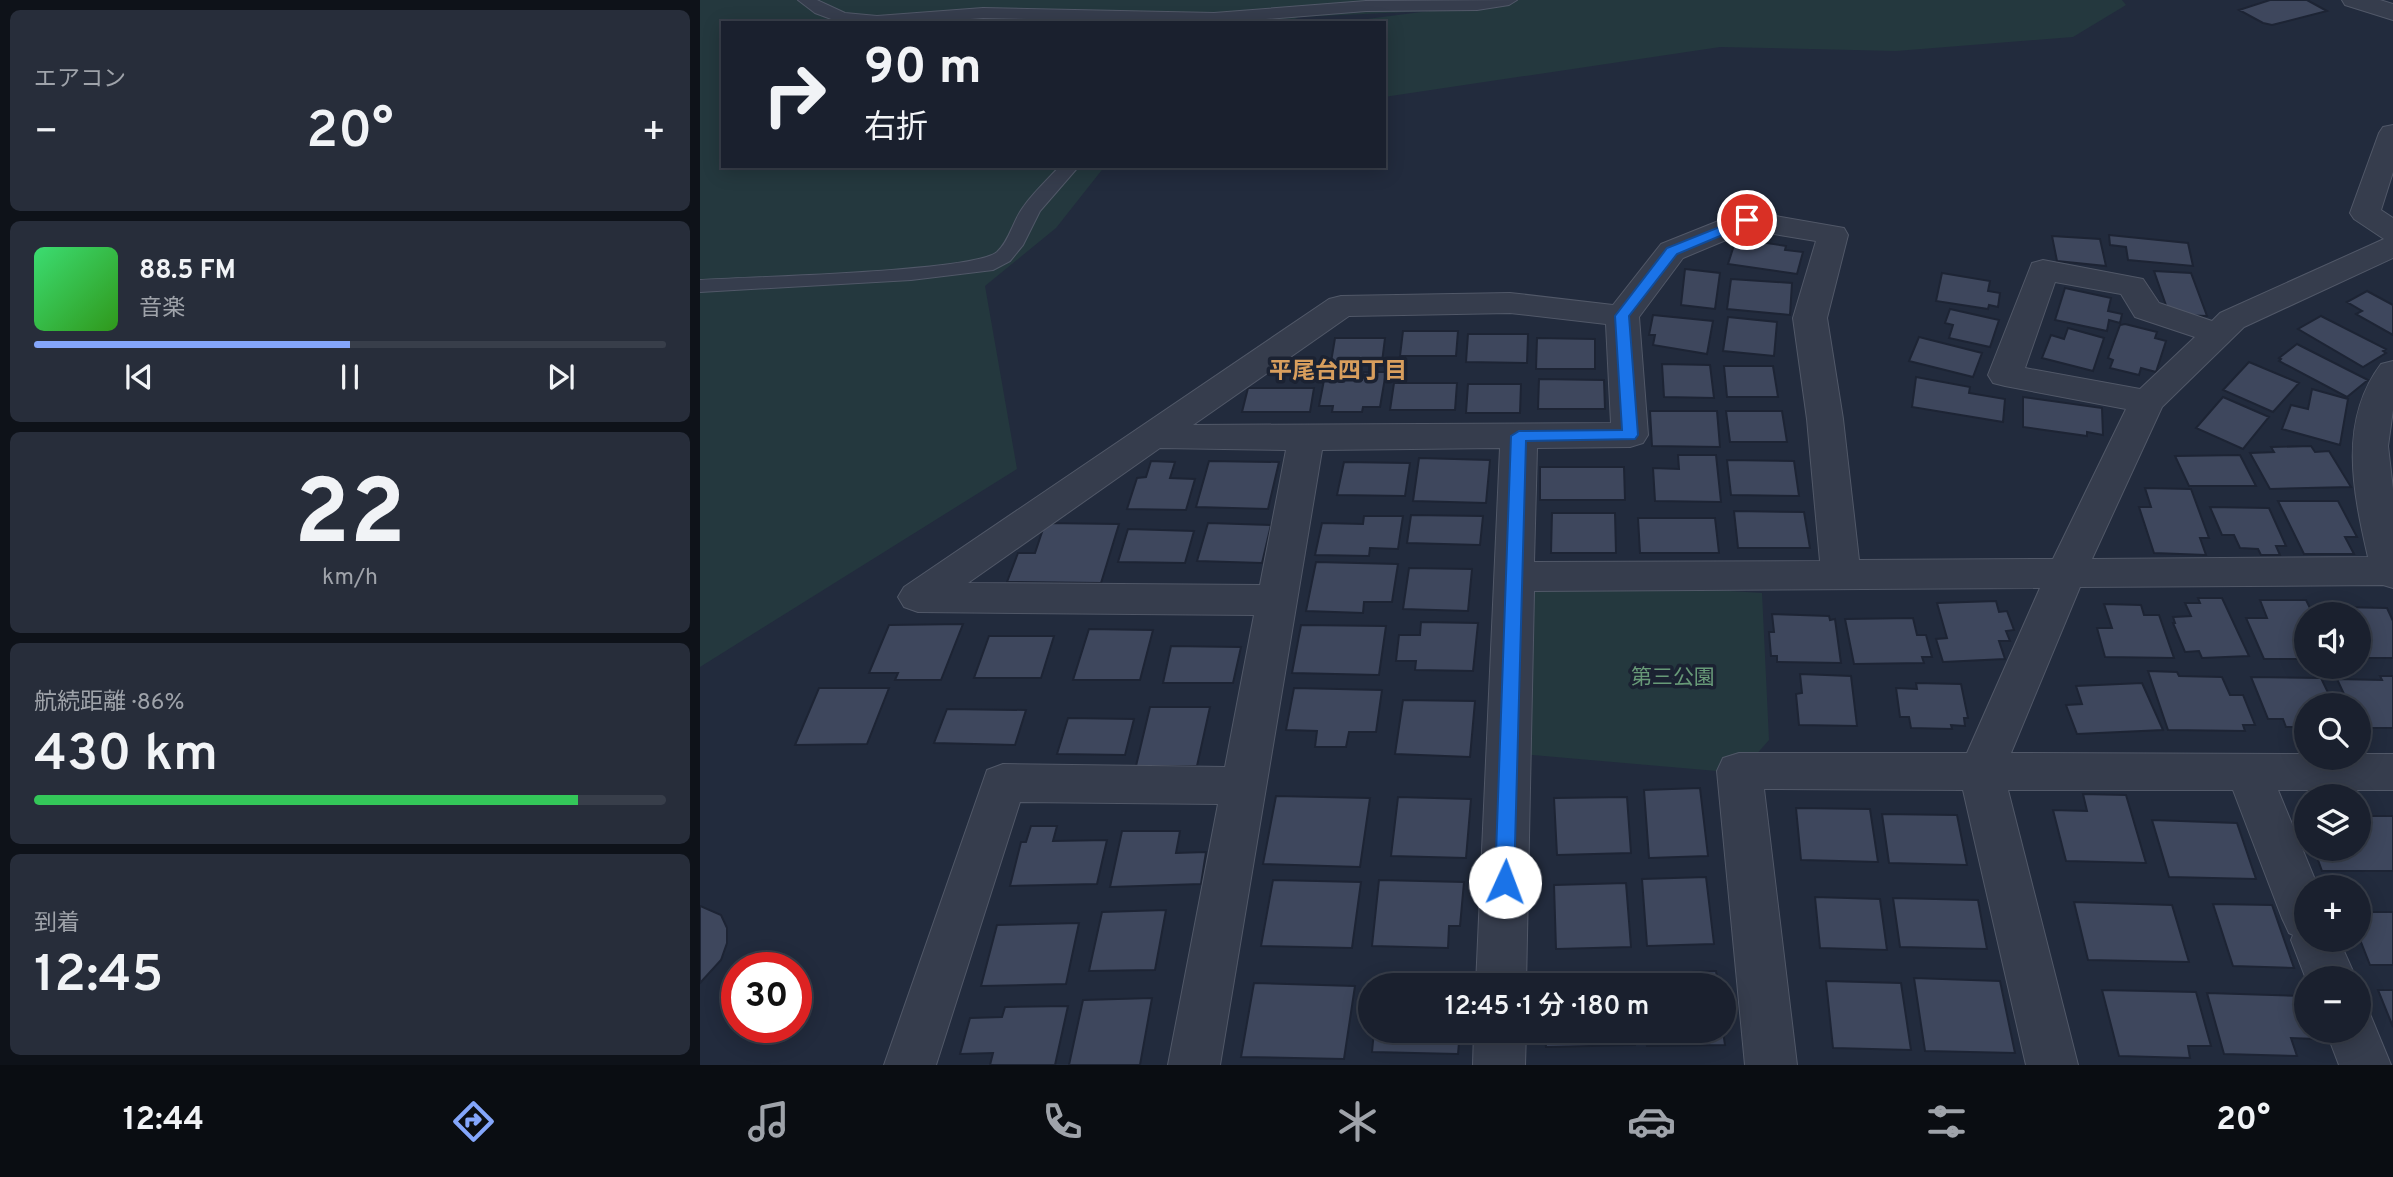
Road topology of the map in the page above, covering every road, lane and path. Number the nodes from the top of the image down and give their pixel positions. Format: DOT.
graph roads {
  1 [pos="806,0"];
  2 [pos="1509,0"];
  3 [pos="2354,0"];
  4 [pos="2393,12"];
  5 [pos="1258,15"];
  6 [pos="1244,21"];
  7 [pos="2393,133"];
  8 [pos="1068,168"];
  9 [pos="2393,232"];
  10 [pos="2393,246"];
  11 [pos="700,286"];
  12 [pos="1622,316"];
  13 [pos="2218,334"];
  14 [pos="2393,372"];
  15 [pos="2147,402"];
  16 [pos="1153,436"];
  17 [pos="1519,436"];
  18 [pos="1306,439"];
  19 [pos="2392,572"];
  20 [pos="2066,573"];
  21 [pos="1841,575"];
  22 [pos="1514,578"];
  23 [pos="1278,600"];
  24 [pos="1981,771"];
  25 [pos="2248,772"];
  26 [pos="2393,772"];
  27 [pos="1245,786"];
  28 [pos="2294,888"];
  29 [pos="1502,973"];
  30 [pos="1500,1043"];
  31 [pos="2357,1043"];
  32 [pos="910,1065"];
  33 [pos="1194,1065"];
  34 [pos="1499,1065"];
  35 [pos="1771,1065"];
  36 [pos="2052,1065"];
  37 [pos="2365,1065"];
  1 -- 5 [label="lane"];
  2 -- 5 [label="lane"];
  3 -- 4 [label="street"];
  5 -- 6 [label="lane"];
  7 -- 9 [label="street"];
  8 -- 11 [label="lane"];
  10 -- 13 [label="street"];
  12 -- 16 [label="street"];
  12 -- 17 [label="street"];
  12 -- 21 [label="street"];
  13 -- 15 [label="street"];
  13 -- 15 [label="street"];
  14 -- 19 [label="street"];
  15 -- 20 [label="street"];
  16 -- 18 [label="street"];
  16 -- 23 [label="street"];
  17 -- 18 [label="street"];
  17 -- 22 [label="street"];
  18 -- 23 [label="street"];
  19 -- 20 [label="street"];
  20 -- 21 [label="street"];
  20 -- 24 [label="street"];
  21 -- 22 [label="street"];
  22 -- 29 [label="street"];
  23 -- 27 [label="street"];
  24 -- 25 [label="street"];
  24 -- 35 [label="street"];
  24 -- 36 [label="street"];
  25 -- 26 [label="street"];
  25 -- 28 [label="street"];
  27 -- 32 [label="street"];
  27 -- 33 [label="street"];
  30 -- 34 [label="street"];
  31 -- 37 [label="street"];
}
